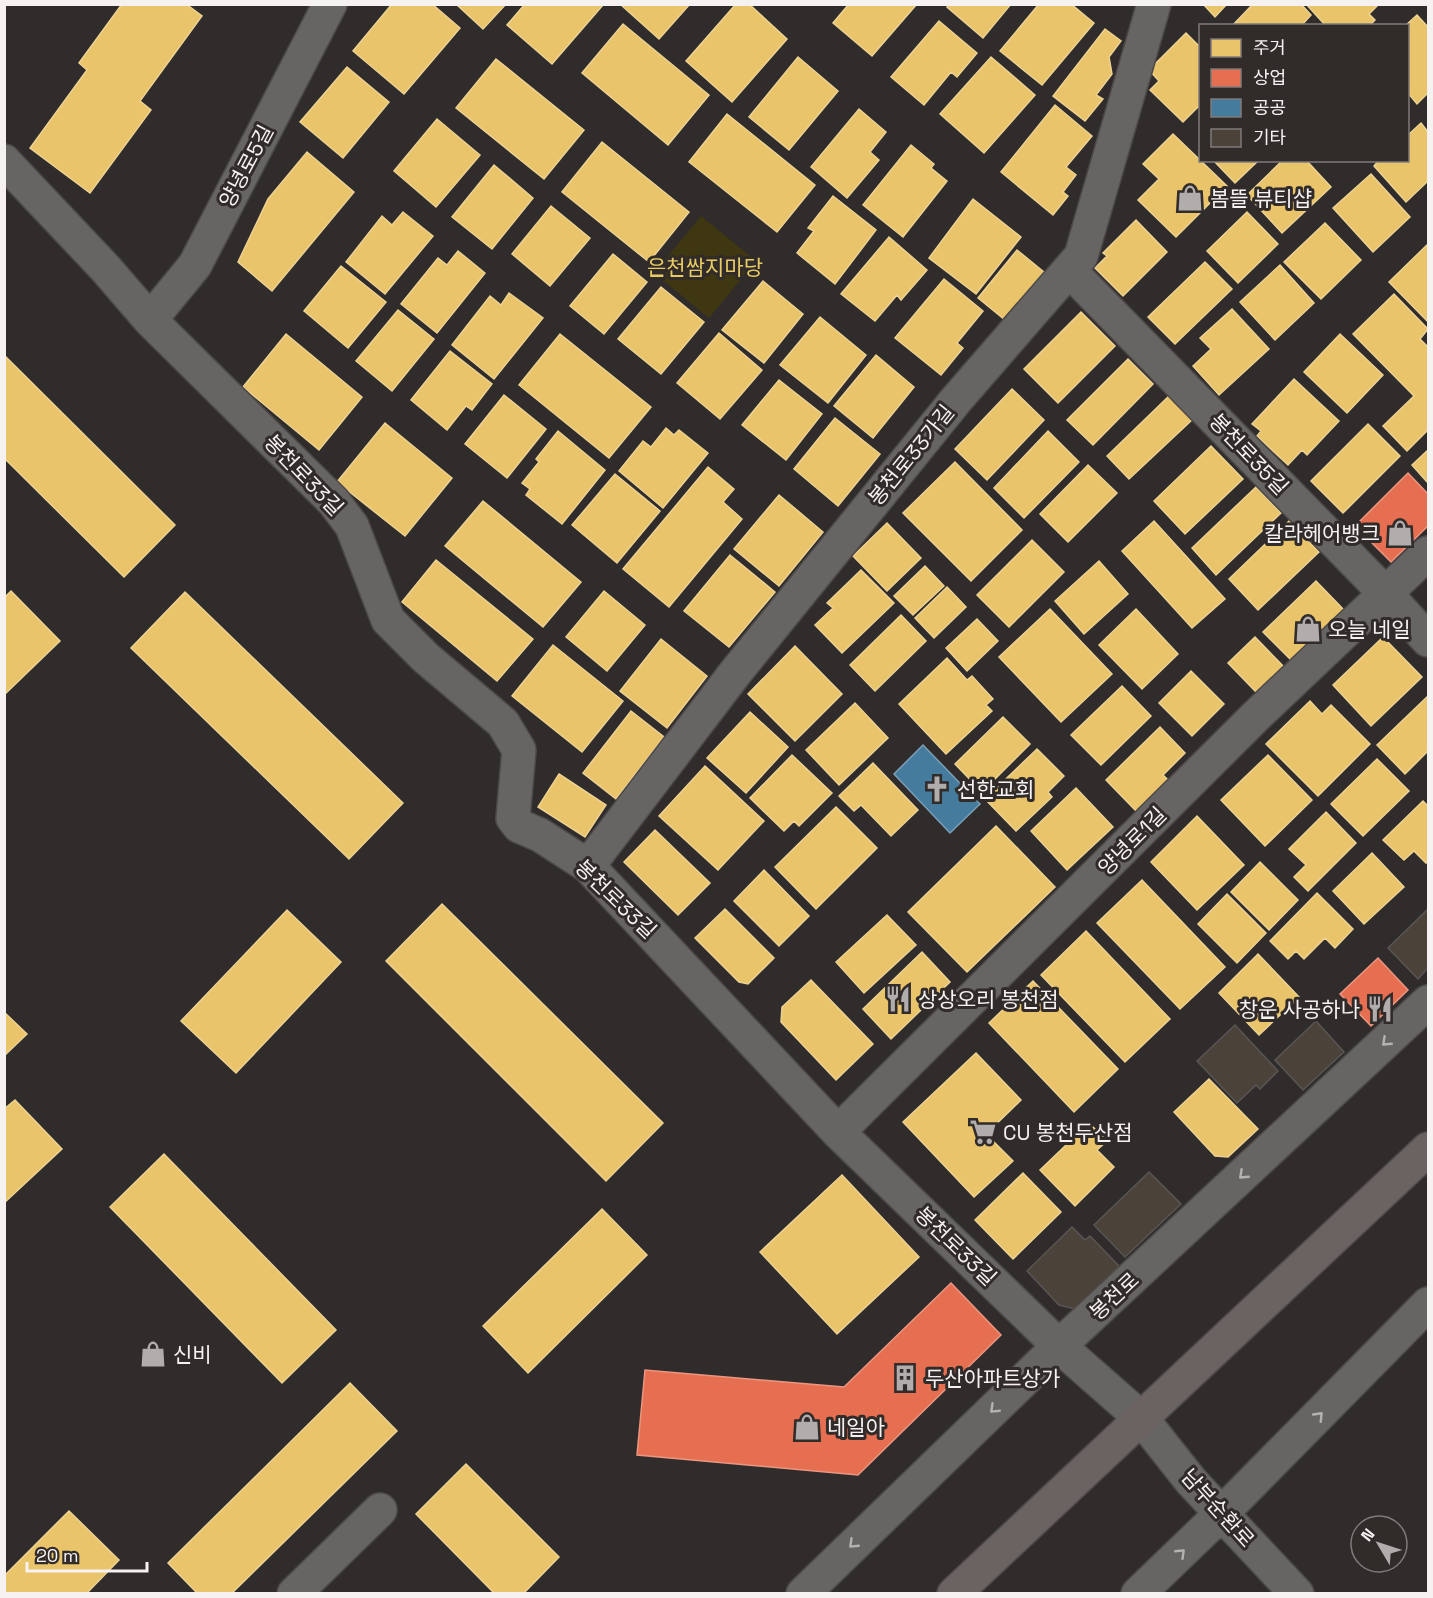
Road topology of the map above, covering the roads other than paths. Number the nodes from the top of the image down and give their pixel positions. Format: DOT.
graph roads {
  1 [pos="330,4"];
  2 [pos="1154,4"];
  3 [pos="4,161"];
  4 [pos="1069,270"];
  5 [pos="150,320"];
  6 [pos="1428,553"];
  7 [pos="1386,594"];
  8 [pos="1428,640"];
  9 [pos="588,866"];
  10 [pos="1428,1002"];
  11 [pos="838,1132"];
  12 [pos="1428,1149"];
  13 [pos="1428,1304"];
  14 [pos="1059,1346"];
  15 [pos="1142,1419"];
  16 [pos="380,1510"];
  17 [pos="1221,1514"];
  18 [pos="294,1593"];
  19 [pos="803,1593"];
  20 [pos="954,1593"];
  21 [pos="1138,1593"];
  22 [pos="1297,1593"];
  1 -- 5 [label="street, 양녕로5길"];
  2 -- 4 [label="street, 봉천로33가길"];
  3 -- 5 [label="street, 봉천로33길"];
  4 -- 7 [label="street, 봉천로35길"];
  4 -- 9 [label="street, 봉천로33가길"];
  5 -- 9 [label="street, 봉천로33길"];
  6 -- 7 [label="street, 양녕로1길"];
  7 -- 8 [label="street, 봉천로35길"];
  7 -- 11 [label="street, 양녕로1길"];
  9 -- 11 [label="street, 봉천로33길"];
  10 -- 14 [label="street, 봉천로, one-way"];
  11 -- 14 [label="street, 봉천로33길"];
  12 -- 15 [label="main road"];
  17 -- 13 [label="street, one-way"];
  14 -- 15 [label="street, 봉천로33길"];
  14 -- 19 [label="street, 봉천로, one-way"];
  15 -- 17 [label="street, 남부순환로"];
  15 -- 20 [label="main road"];
  16 -- 18 [label="street"];
  21 -- 17 [label="street, one-way"];
  17 -- 22 [label="street, 남부순환로"];
}
